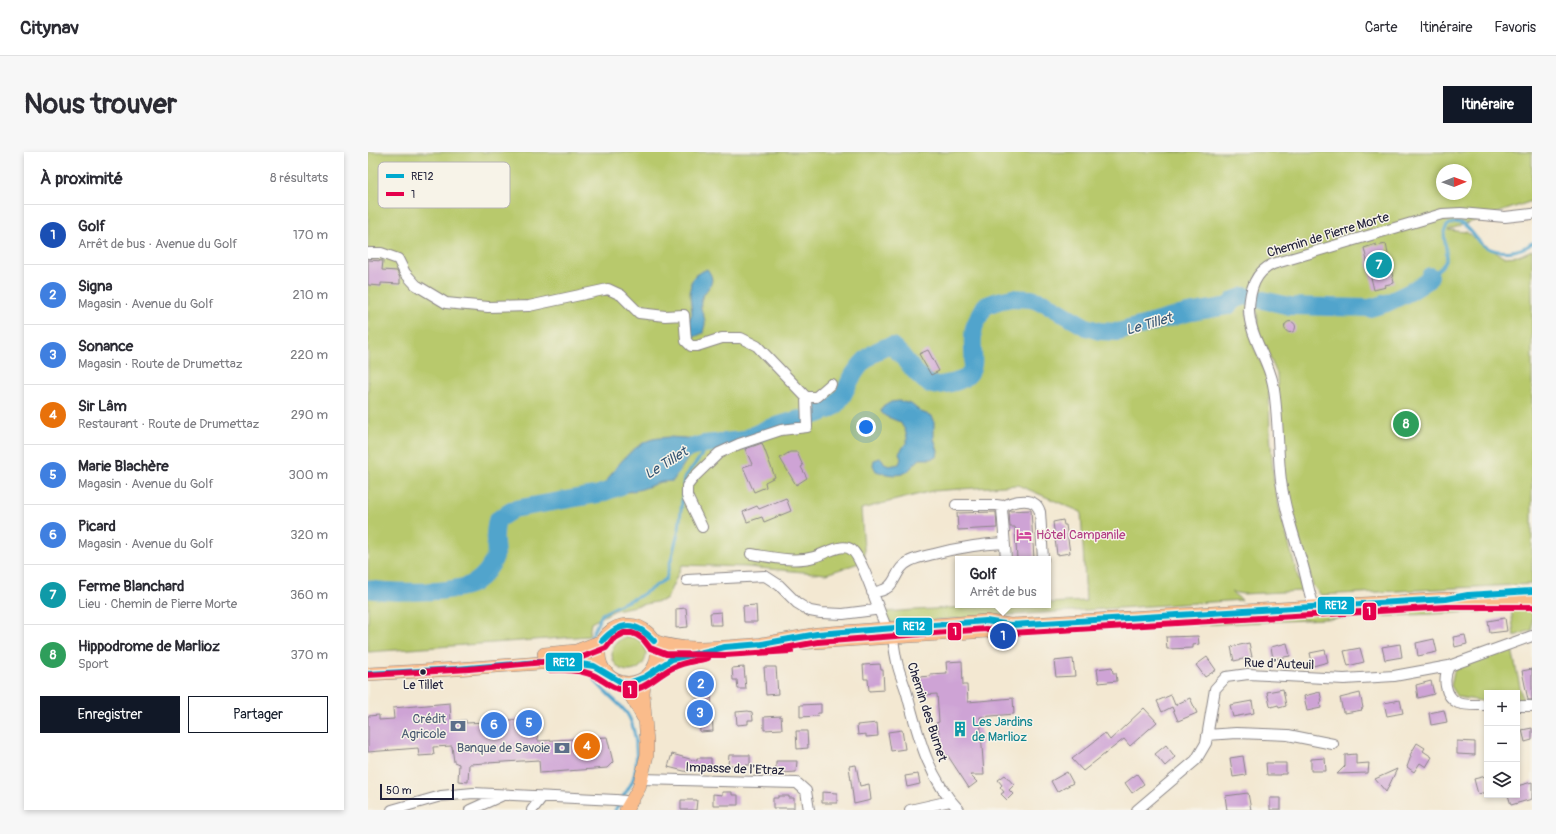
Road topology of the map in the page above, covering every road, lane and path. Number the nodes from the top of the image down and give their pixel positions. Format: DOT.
graph roads {
  1 [pos="1532,214"];
  2 [pos="368,253"];
  3 [pos="831,384"];
  4 [pos="806,397"];
  5 [pos="956,506"];
  6 [pos="1003,506"];
  7 [pos="702,527"];
  8 [pos="1004,543"];
  9 [pos="751,554"];
  10 [pos="1006,556"];
  11 [pos="1043,556"];
  12 [pos="687,580"];
  13 [pos="1532,591"];
  14 [pos="872,592"];
  15 [pos="1446,599"];
  16 [pos="1532,600"];
  17 [pos="877,606"];
  18 [pos="1314,607"];
  19 [pos="889,633"];
  20 [pos="1532,636"];
  21 [pos="602,641"];
  22 [pos="654,641"];
  23 [pos="762,644"];
  24 [pos="725,647"];
  25 [pos="1449,666"];
  26 [pos="368,667"];
  27 [pos="606,673"];
  28 [pos="368,674"];
  29 [pos="648,674"];
  30 [pos="621,682"];
  31 [pos="1484,705"];
  32 [pos="1520,706"];
  33 [pos="1532,706"];
  34 [pos="645,721"];
  35 [pos="1207,735"];
  36 [pos="1333,744"];
  37 [pos="641,779"];
  38 [pos="503,795"];
  39 [pos="542,797"];
  40 [pos="950,801"];
  41 [pos="624,804"];
  42 [pos="392,810"];
  43 [pos="470,810"];
  44 [pos="532,810"];
  45 [pos="809,810"];
  46 [pos="910,810"];
  47 [pos="958,810"];
  48 [pos="1137,810"];
  1 -- 18 [label="street, Chemin de Pierre Morte"];
  2 -- 4 [label="street"];
  3 -- 4 [label="street"];
  4 -- 7 [label="street"];
  5 -- 6 [label="street"];
  6 -- 8 [label="street"];
  6 -- 11 [label="street"];
  8 -- 10 [label="street"];
  8 -- 14 [label="street"];
  9 -- 14 [label="street, Chemin des Burnet"];
  12 -- 17 [label="street"];
  13 -- 15 [label="main road"];
  14 -- 17 [label="street, Chemin des Burnet"];
  15 -- 16 [label="main road"];
  15 -- 18 [label="main road"];
  17 -- 19 [label="street, Chemin des Burnet"];
  18 -- 19 [label="main road"];
  19 -- 23 [label="main road"];
  19 -- 23 [label="main road"];
  19 -- 40 [label="street, Chemin des Burnet"];
  20 -- 25 [label="street, Rue d'Auteuil"];
  21 -- 22 [label="main road"];
  21 -- 26 [label="main road"];
  21 -- 27 [label="main road"];
  22 -- 24 [label="main road"];
  22 -- 29 [label="main road"];
  23 -- 24 [label="main road"];
  24 -- 29 [label="main road"];
  25 -- 31 [label="street"];
  25 -- 35 [label="street, Rue d'Auteuil"];
  27 -- 28 [label="main road"];
  27 -- 30 [label="main road"];
  29 -- 30 [label="main road"];
  29 -- 34 [label="main road"];
  30 -- 34 [label="main road"];
  32 -- 33 [label="street"];
  34 -- 37 [label="main road"];
  35 -- 36 [label="street"];
  35 -- 48 [label="street, Rue d'Auteuil"];
  37 -- 41 [label="main road"];
  37 -- 45 [label="street, Impasse de l'Etraz"];
  38 -- 39 [label="street"];
  38 -- 42 [label="street"];
  38 -- 43 [label="street"];
  39 -- 41 [label="street"];
  39 -- 44 [label="street"];
  40 -- 46 [label="street"];
  40 -- 47 [label="street, Chemin des Burnet"];
}
